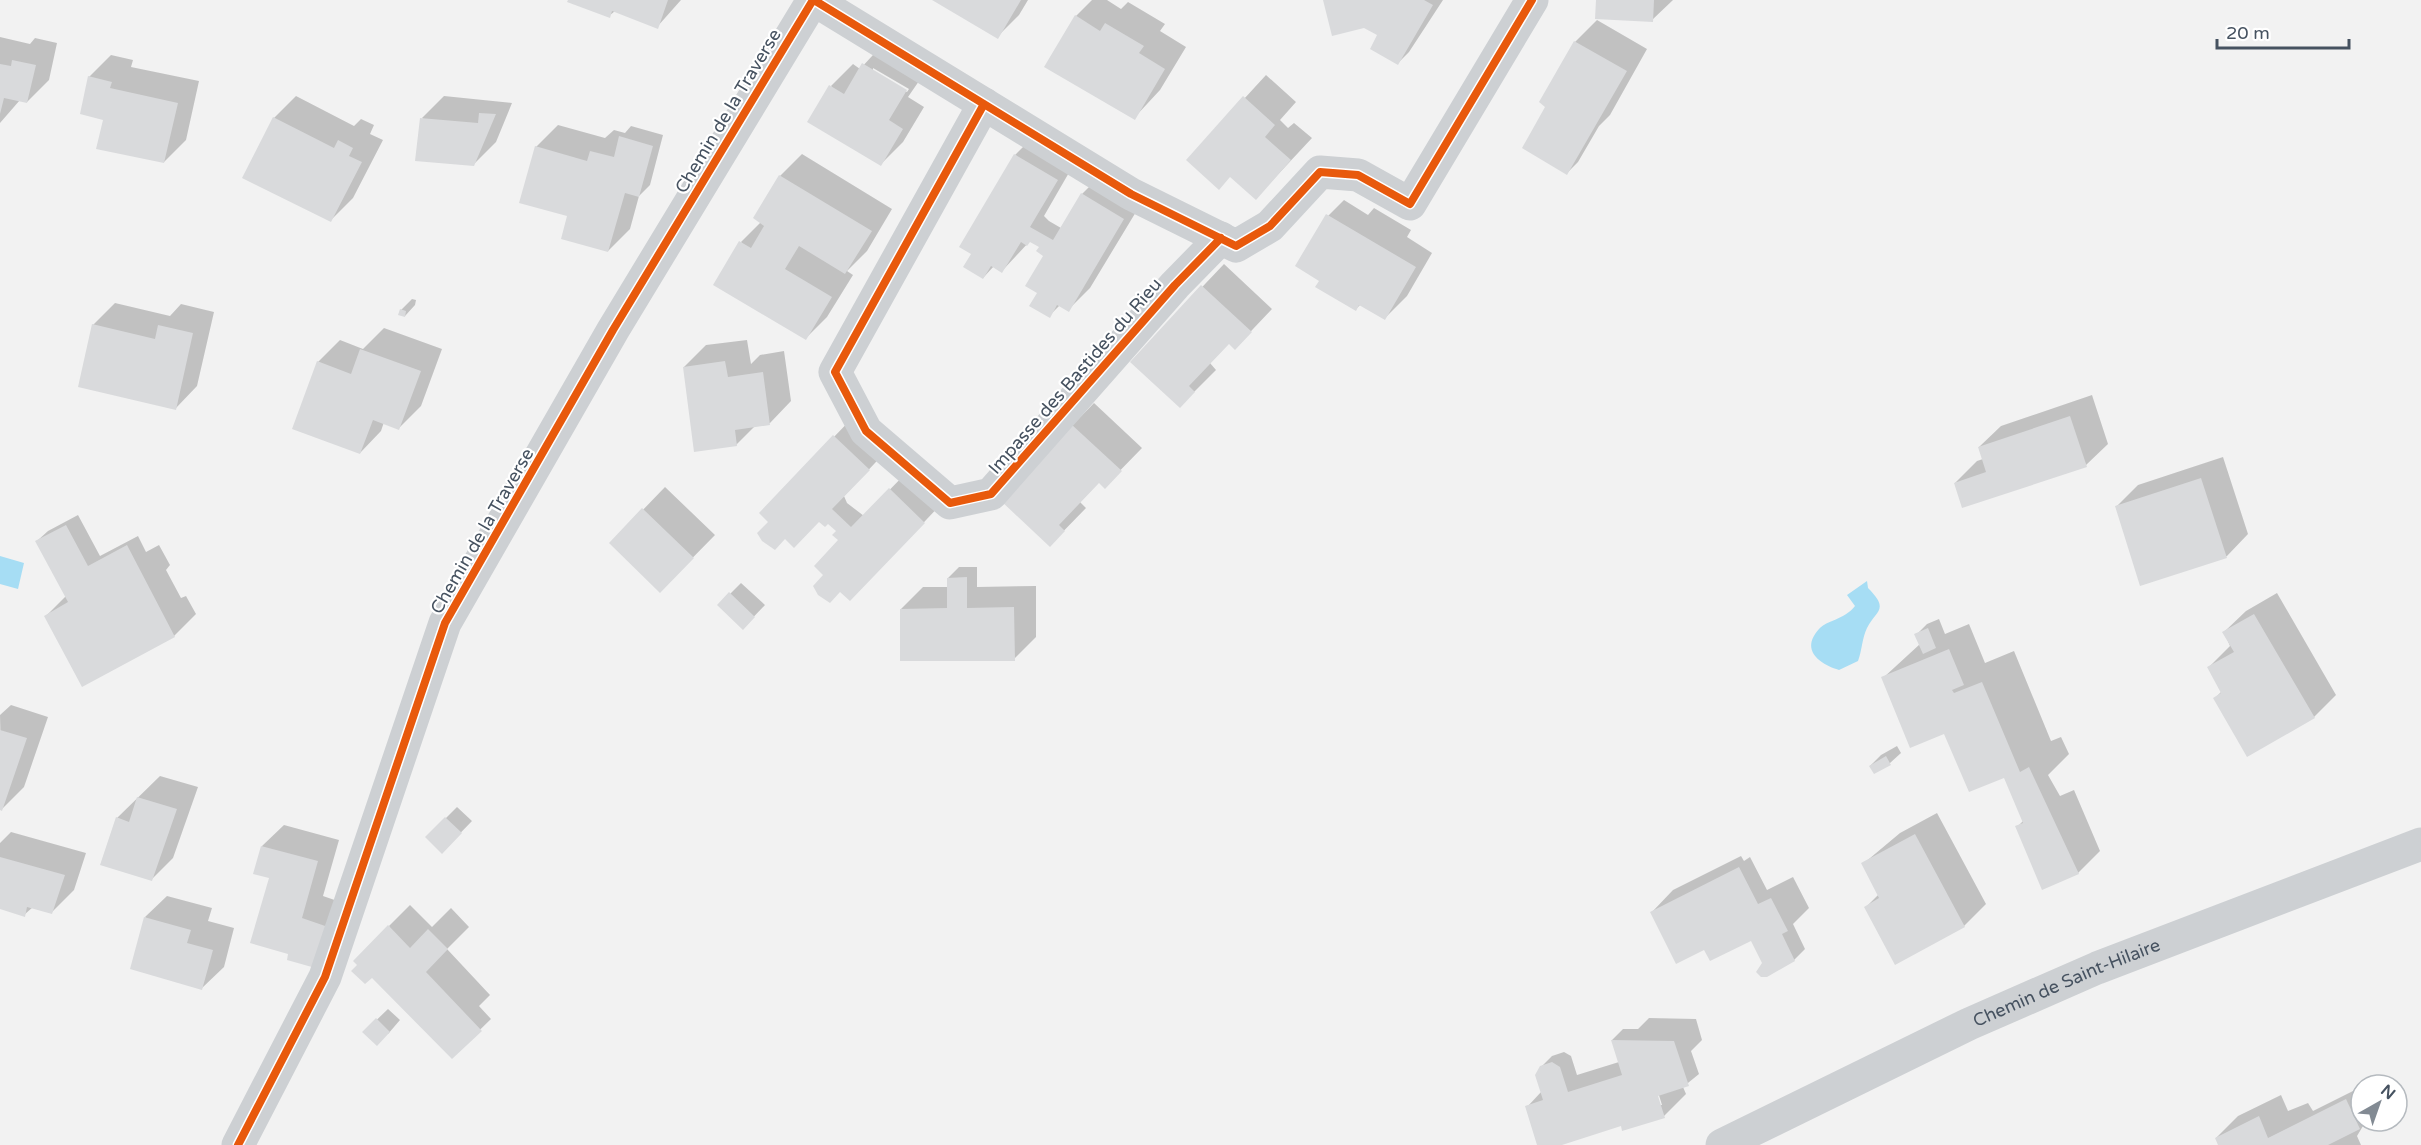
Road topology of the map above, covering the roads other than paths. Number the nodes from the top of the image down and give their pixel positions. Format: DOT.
graph roads {
  1 [pos="814,0"];
  2 [pos="1532,0"];
  3 [pos="984,104"];
  4 [pos="1221,238"];
  5 [pos="2421,844"];
  6 [pos="238,1145"];
  7 [pos="1722,1145"];
  1 -- 3 [label="street"];
  1 -- 6 [label="street, Chemin de la Traverse"];
  2 -- 4 [label="street"];
  3 -- 4 [label="street"];
  3 -- 4 [label="street, Impasse des Bastides du Rieu"];
  5 -- 7 [label="street, Chemin de Saint-Hilaire"];
}
